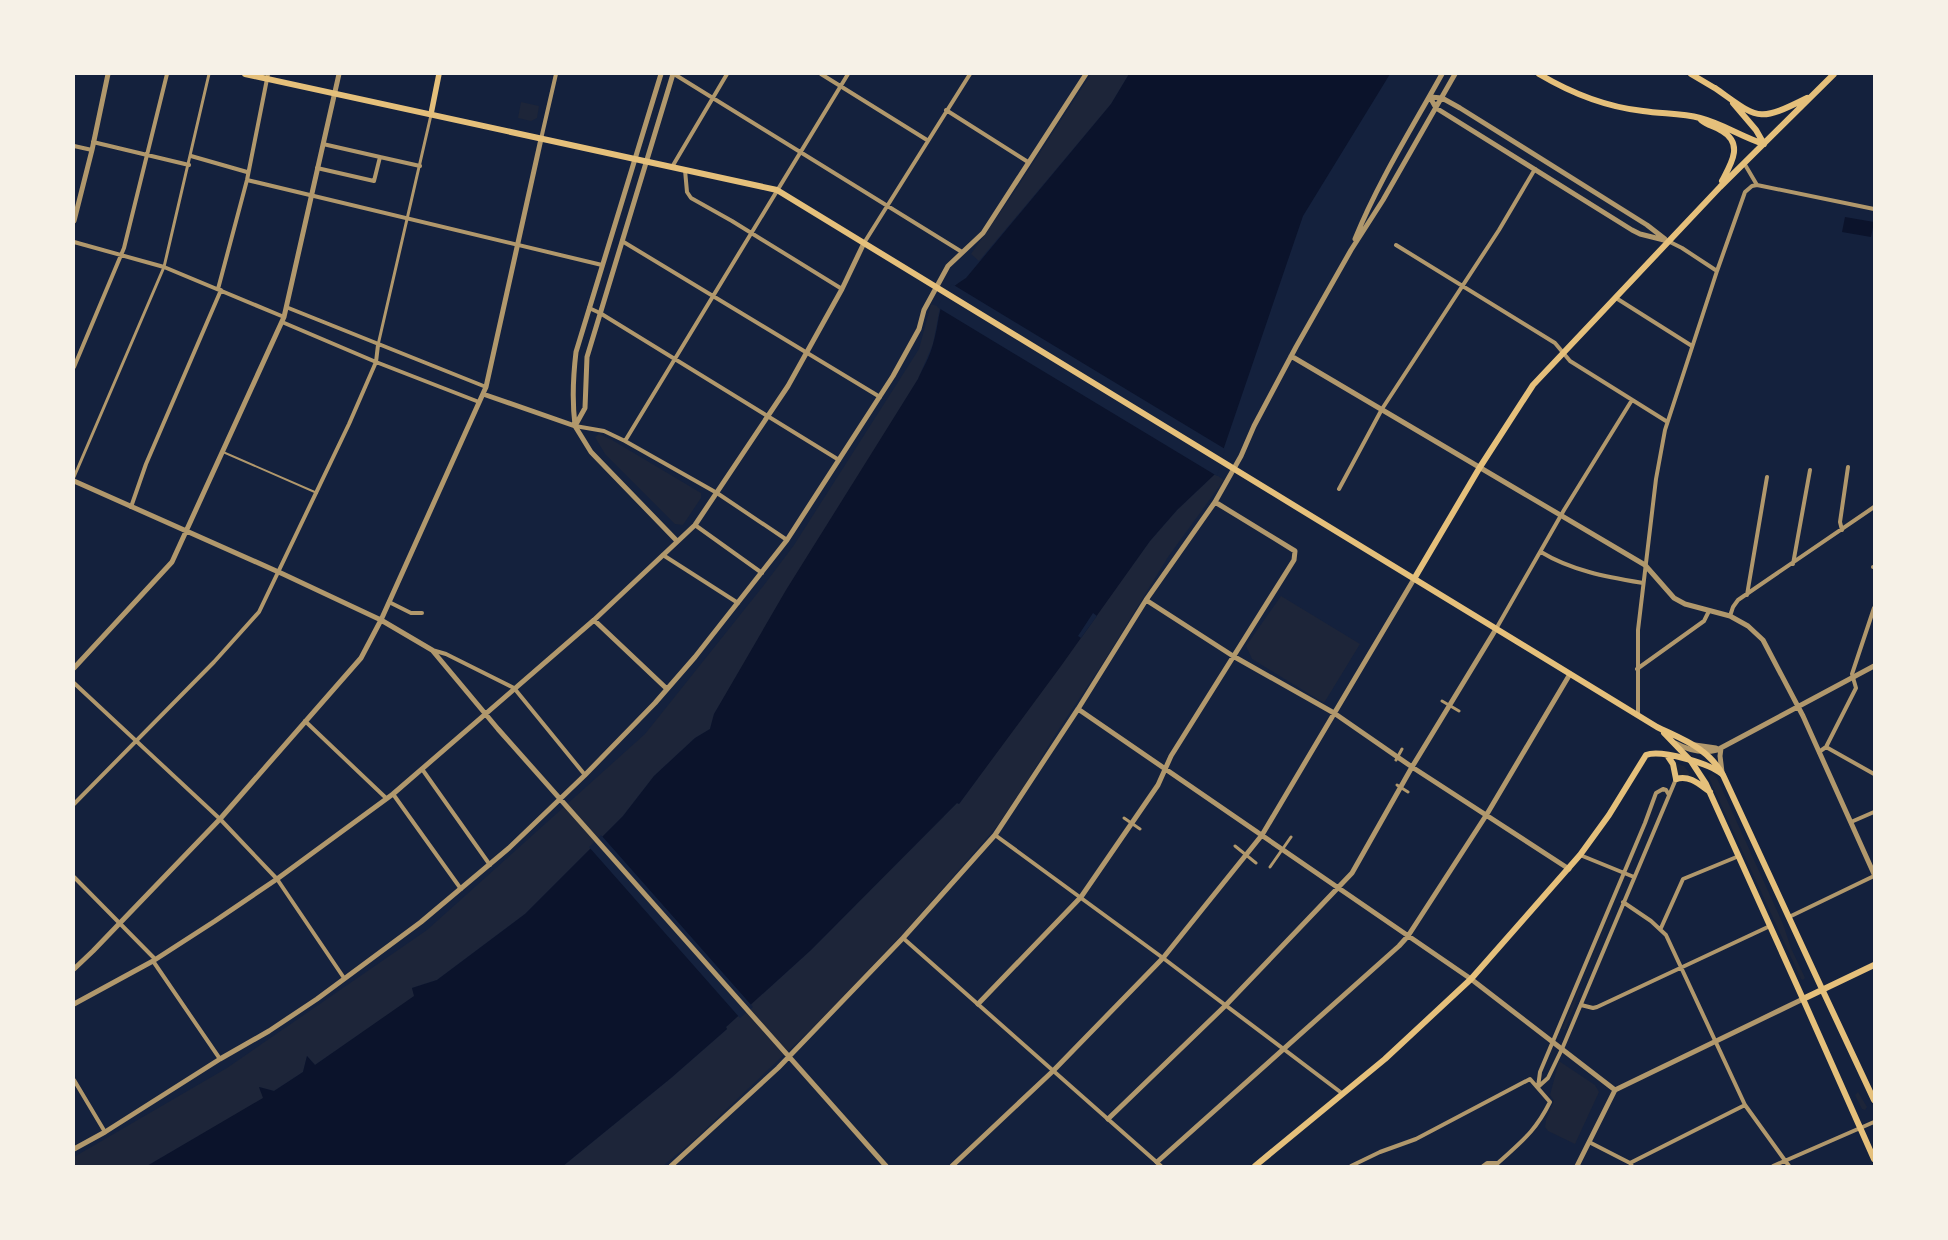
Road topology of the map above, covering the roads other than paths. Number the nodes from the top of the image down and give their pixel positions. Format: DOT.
graph roads {
  1 [pos="108,74"];
  2 [pos="167,74"];
  3 [pos="209,74"];
  4 [pos="246,74"];
  5 [pos="339,74"];
  6 [pos="439,74"];
  7 [pos="556,74"];
  8 [pos="660,74"];
  9 [pos="674,74"];
  10 [pos="727,74"];
  11 [pos="821,74"];
  12 [pos="848,74"];
  13 [pos="963,74"];
  14 [pos="1086,74"];
  15 [pos="1442,74"];
  16 [pos="1456,74"];
  17 [pos="1539,74"];
  18 [pos="1691,74"];
  19 [pos="1834,74"];
  20 [pos="969,75"];
  21 [pos="267,76"];
  22 [pos="839,86"];
  23 [pos="1715,88"];
  24 [pos="334,93"];
  25 [pos="1814,94"];
  26 [pos="713,97"];
  27 [pos="1430,97"];
  28 [pos="1442,98"];
  29 [pos="1436,108"];
  30 [pos="946,110"];
  31 [pos="431,114"];
  32 [pos="1699,118"];
  33 [pos="542,139"];
  34 [pos="927,140"];
  35 [pos="94,142"];
  36 [pos="323,144"];
  37 [pos="1764,144"];
  38 [pos="74,146"];
  39 [pos="92,150"];
  40 [pos="801,151"];
  41 [pos="147,155"];
  42 [pos="191,156"];
  43 [pos="380,157"];
  44 [pos="634,159"];
  45 [pos="647,162"];
  46 [pos="1028,162"];
  47 [pos="1744,163"];
  48 [pos="189,165"];
  49 [pos="420,166"];
  50 [pos="672,167"];
  51 [pos="317,168"];
  52 [pos="1536,169"];
  53 [pos="685,170"];
  54 [pos="247,172"];
  55 [pos="247,180"];
  56 [pos="1757,186"];
  57 [pos="1720,187"];
  58 [pos="777,190"];
  59 [pos="311,196"];
  60 [pos="76,201"];
  61 [pos="887,204"];
  62 [pos="1874,209"];
  63 [pos="408,218"];
  64 [pos="74,221"];
  65 [pos="751,233"];
  66 [pos="622,241"];
  67 [pos="1668,241"];
  68 [pos="74,242"];
  69 [pos="864,244"];
  70 [pos="1396,244"];
  71 [pos="518,246"];
  72 [pos="1351,250"];
  73 [pos="962,252"];
  74 [pos="121,255"];
  75 [pos="602,265"];
  76 [pos="164,267"];
  77 [pos="1717,271"];
  78 [pos="1463,287"];
  79 [pos="842,289"];
  80 [pos="220,290"];
  81 [pos="713,296"];
  82 [pos="1616,298"];
  83 [pos="286,307"];
  84 [pos="589,308"];
  85 [pos="600,313"];
  86 [pos="283,319"];
  87 [pos="378,345"];
  88 [pos="1692,346"];
  89 [pos="1563,352"];
  90 [pos="808,353"];
  91 [pos="1291,356"];
  92 [pos="674,359"];
  93 [pos="376,362"];
  94 [pos="74,367"];
  95 [pos="486,387"];
  96 [pos="483,394"];
  97 [pos="880,397"];
  98 [pos="1632,400"];
  99 [pos="479,402"];
  100 [pos="1382,409"];
  101 [pos="768,417"];
  102 [pos="1666,421"];
  103 [pos="575,426"];
  104 [pos="625,441"];
  105 [pos="223,452"];
  106 [pos="839,460"];
  107 [pos="1480,467"];
  108 [pos="1848,467"];
  109 [pos="1810,470"];
  110 [pos="1767,477"];
  111 [pos="74,479"];
  112 [pos="1339,489"];
  113 [pos="317,493"];
  114 [pos="717,493"];
  115 [pos="1215,502"];
  116 [pos="131,507"];
  117 [pos="1874,507"];
  118 [pos="1562,516"];
  119 [pos="695,525"];
  120 [pos="1842,530"];
  121 [pos="187,531"];
  122 [pos="787,540"];
  123 [pos="678,541"];
  124 [pos="1541,552"];
  125 [pos="663,555"];
  126 [pos="1793,564"];
  127 [pos="1645,565"];
  128 [pos="762,573"];
  129 [pos="279,574"];
  130 [pos="1414,578"];
  131 [pos="1643,583"];
  132 [pos="1747,595"];
  133 [pos="1146,600"];
  134 [pos="389,602"];
  135 [pos="738,603"];
  136 [pos="1874,608"];
  137 [pos="1709,611"];
  138 [pos="422,613"];
  139 [pos="1730,616"];
  140 [pos="381,620"];
  141 [pos="594,620"];
  142 [pos="1496,629"];
  143 [pos="432,650"];
  144 [pos="1233,656"];
  145 [pos="1874,666"];
  146 [pos="74,668"];
  147 [pos="1637,669"];
  148 [pos="1570,674"];
  149 [pos="1853,677"];
  150 [pos="74,683"];
  151 [pos="514,688"];
  152 [pos="667,689"];
  153 [pos="1442,701"];
  154 [pos="1798,706"];
  155 [pos="1078,709"];
  156 [pos="1459,711"];
  157 [pos="486,714"];
  158 [pos="1334,714"];
  159 [pos="1638,715"];
  160 [pos="305,721"];
  161 [pos="1657,727"];
  162 [pos="135,741"];
  163 [pos="1673,742"];
  164 [pos="1692,744"];
  165 [pos="1826,747"];
  166 [pos="1721,748"];
  167 [pos="1402,749"];
  168 [pos="1704,752"];
  169 [pos="1819,752"];
  170 [pos="1667,755"];
  171 [pos="1396,760"];
  172 [pos="1691,761"];
  173 [pos="1412,767"];
  174 [pos="422,769"];
  175 [pos="1165,769"];
  176 [pos="1874,774"];
  177 [pos="585,775"];
  178 [pos="1723,775"];
  179 [pos="1676,779"];
  180 [pos="1397,785"];
  181 [pos="1408,792"];
  182 [pos="1711,793"];
  183 [pos="393,794"];
  184 [pos="1669,795"];
  185 [pos="386,798"];
  186 [pos="74,804"];
  187 [pos="1874,812"];
  188 [pos="1487,814"];
  189 [pos="1124,818"];
  190 [pos="220,820"];
  191 [pos="1851,822"];
  192 [pos="1140,829"];
  193 [pos="994,835"];
  194 [pos="1262,836"];
  195 [pos="1291,837"];
  196 [pos="1235,846"];
  197 [pos="1580,855"];
  198 [pos="1739,856"];
  199 [pos="1256,864"];
  200 [pos="490,865"];
  201 [pos="1270,867"];
  202 [pos="1569,869"];
  203 [pos="1624,873"];
  204 [pos="1874,875"];
  205 [pos="74,877"];
  206 [pos="1634,877"];
  207 [pos="277,879"];
  208 [pos="1338,888"];
  209 [pos="461,889"];
  210 [pos="1081,897"];
  211 [pos="1623,902"];
  212 [pos="1610,906"];
  213 [pos="1620,910"];
  214 [pos="1789,917"];
  215 [pos="121,923"];
  216 [pos="1770,926"];
  217 [pos="1660,928"];
  218 [pos="1408,936"];
  219 [pos="903,938"];
  220 [pos="1163,958"];
  221 [pos="154,960"];
  222 [pos="1874,965"];
  223 [pos="74,969"];
  224 [pos="1682,969"];
  225 [pos="344,978"];
  226 [pos="1471,979"];
  227 [pos="1822,989"];
  228 [pos="1803,999"];
  229 [pos="74,1004"];
  230 [pos="978,1004"];
  231 [pos="1581,1004"];
  232 [pos="1225,1006"];
  233 [pos="1716,1040"];
  234 [pos="1554,1043"];
  235 [pos="1284,1049"];
  236 [pos="1562,1049"];
  237 [pos="220,1059"];
  238 [pos="1053,1071"];
  239 [pos="74,1080"];
  240 [pos="1538,1087"];
  241 [pos="1615,1090"];
  242 [pos="1343,1094"];
  243 [pos="1874,1100"];
  244 [pos="1745,1106"];
  245 [pos="1108,1119"];
  246 [pos="1874,1122"];
  247 [pos="1860,1128"];
  248 [pos="105,1132"];
  249 [pos="1589,1142"];
  250 [pos="74,1149"];
  251 [pos="1874,1159"];
  252 [pos="1262,1160"];
  253 [pos="1785,1161"];
  254 [pos="1159,1164"];
  255 [pos="1493,1164"];
  256 [pos="1630,1165"];
  257 [pos="671,1166"];
  258 [pos="886,1166"];
  259 [pos="952,1166"];
  260 [pos="1255,1166"];
  261 [pos="1267,1166"];
  262 [pos="1351,1166"];
  263 [pos="1483,1166"];
  264 [pos="1577,1166"];
  265 [pos="1773,1166"];
  266 [pos="1789,1166"];
  1 -- 35 [label="street"];
  2 -- 41 [label="street"];
  3 -- 42 [label="street"];
  4 -- 21 [label="main road"];
  5 -- 24 [label="street"];
  6 -- 31 [label="main road"];
  7 -- 33 [label="street"];
  8 -- 44 [label="street"];
  9 -- 26 [label="street"];
  9 -- 45 [label="street"];
  10 -- 26 [label="street"];
  11 -- 22 [label="street"];
  12 -- 22 [label="street"];
  13 -- 20 [label="street"];
  14 -- 46 [label="street"];
  15 -- 27 [label="street"];
  16 -- 28 [label="street"];
  17 -- 32 [label="main road"];
  18 -- 23 [label="main road"];
  19 -- 25 [label="main road"];
  20 -- 30 [label="street"];
  21 -- 24 [label="main road"];
  21 -- 54 [label="street"];
  22 -- 34 [label="street"];
  22 -- 40 [label="street"];
  23 -- 25 [label="main road"];
  23 -- 37 [label="main road"];
  24 -- 31 [label="main road"];
  24 -- 36 [label="street"];
  25 -- 37 [label="main road"];
  26 -- 40 [label="street"];
  26 -- 50 [label="street"];
  27 -- 28 [label="street"];
  27 -- 29 [label="street"];
  27 -- 72 [label="street"];
  28 -- 29 [label="street"];
  28 -- 67 [label="street"];
  29 -- 52 [label="street"];
  29 -- 72 [label="street"];
  30 -- 34 [label="street"];
  30 -- 46 [label="street"];
  31 -- 33 [label="main road"];
  31 -- 49 [label="street"];
  32 -- 37 [label="main road"];
  32 -- 57 [label="main road"];
  33 -- 44 [label="main road"];
  33 -- 71 [label="street"];
  34 -- 61 [label="street"];
  35 -- 39 [label="street"];
  35 -- 41 [label="street"];
  36 -- 43 [label="street"];
  36 -- 51 [label="street"];
  37 -- 47 [label="main road"];
  38 -- 39 [label="street"];
  39 -- 60 [label="street"];
  40 -- 58 [label="street"];
  40 -- 61 [label="street"];
  41 -- 48 [label="street"];
  41 -- 74 [label="street"];
  42 -- 48 [label="street"];
  42 -- 54 [label="street"];
  43 -- 49 [label="street"];
  43 -- 51 [label="street"];
  44 -- 45 [label="main road"];
  44 -- 75 [label="street"];
  45 -- 50 [label="main road"];
  45 -- 66 [label="street"];
  46 -- 73 [label="street"];
  47 -- 56 [label="street"];
  47 -- 57 [label="main road"];
  48 -- 76 [label="street"];
  49 -- 63 [label="street"];
  50 -- 53 [label="main road"];
  51 -- 59 [label="street"];
  52 -- 67 [label="street"];
  52 -- 78 [label="street"];
  53 -- 58 [label="main road"];
  53 -- 65 [label="street"];
  54 -- 55 [label="street"];
  55 -- 59 [label="street"];
  55 -- 80 [label="street"];
  56 -- 62 [label="street"];
  56 -- 77 [label="street"];
  57 -- 67 [label="main road"];
  58 -- 65 [label="street"];
  58 -- 69 [label="main road"];
  59 -- 63 [label="street"];
  59 -- 83 [label="street"];
  60 -- 64 [label="street"];
  61 -- 69 [label="street"];
  61 -- 73 [label="street"];
  63 -- 71 [label="street"];
  63 -- 87 [label="street"];
  65 -- 79 [label="street"];
  65 -- 81 [label="street"];
  66 -- 81 [label="street"];
  66 -- 85 [label="street"];
  67 -- 77 [label="street"];
  67 -- 82 [label="main road"];
  68 -- 74 [label="street"];
  69 -- 79 [label="street"];
  69 -- 130 [label="main road"];
  70 -- 78 [label="street"];
  71 -- 75 [label="street"];
  71 -- 95 [label="street"];
  72 -- 91 [label="street"];
  73 -- 97 [label="street"];
  74 -- 76 [label="street"];
  74 -- 94 [label="street"];
  75 -- 84 [label="street"];
  76 -- 80 [label="street"];
  76 -- 111 [label="street"];
  77 -- 88 [label="street"];
  78 -- 89 [label="street"];
  78 -- 100 [label="street"];
  79 -- 90 [label="street"];
  80 -- 86 [label="street"];
  80 -- 116 [label="street"];
  81 -- 90 [label="street"];
  81 -- 92 [label="street"];
  82 -- 88 [label="street"];
  82 -- 89 [label="main road"];
  83 -- 86 [label="street"];
  83 -- 87 [label="street"];
  84 -- 85 [label="street"];
  84 -- 103 [label="street"];
  85 -- 92 [label="street"];
  85 -- 103 [label="street"];
  86 -- 93 [label="street"];
  86 -- 105 [label="street"];
  87 -- 93 [label="street"];
  87 -- 95 [label="street"];
  88 -- 102 [label="street"];
  89 -- 98 [label="street"];
  89 -- 107 [label="main road"];
  90 -- 97 [label="street"];
  90 -- 101 [label="street"];
  91 -- 100 [label="street"];
  91 -- 115 [label="street"];
  92 -- 101 [label="street"];
  92 -- 104 [label="street"];
  93 -- 99 [label="street"];
  93 -- 113 [label="street"];
  95 -- 96 [label="street"];
  96 -- 99 [label="street"];
  96 -- 103 [label="street"];
  97 -- 106 [label="street"];
  98 -- 102 [label="street"];
  98 -- 118 [label="street"];
  99 -- 134 [label="street"];
  100 -- 107 [label="street"];
  100 -- 112 [label="street"];
  101 -- 106 [label="street"];
  101 -- 114 [label="street"];
  102 -- 127 [label="street"];
  103 -- 104 [label="street"];
  103 -- 123 [label="street"];
  104 -- 114 [label="street"];
  105 -- 113 [label="lane"];
  105 -- 121 [label="street"];
  106 -- 122 [label="street"];
  107 -- 118 [label="street"];
  107 -- 130 [label="main road"];
  108 -- 120 [label="street"];
  109 -- 126 [label="street"];
  110 -- 132 [label="street"];
  111 -- 116 [label="street"];
  113 -- 129 [label="street"];
  114 -- 119 [label="street"];
  114 -- 122 [label="street"];
  115 -- 133 [label="street"];
  115 -- 144 [label="street"];
  116 -- 121 [label="street"];
  117 -- 120 [label="street"];
  118 -- 124 [label="street"];
  118 -- 127 [label="street"];
  119 -- 123 [label="street"];
  119 -- 128 [label="street"];
  120 -- 126 [label="street"];
  121 -- 129 [label="street"];
  121 -- 146 [label="street"];
  122 -- 128 [label="street"];
  123 -- 125 [label="street"];
  124 -- 131 [label="street"];
  124 -- 142 [label="street"];
  125 -- 135 [label="street"];
  125 -- 141 [label="street"];
  126 -- 132 [label="street"];
  127 -- 131 [label="street"];
  127 -- 137 [label="street"];
  128 -- 135 [label="street"];
  129 -- 140 [label="street"];
  129 -- 162 [label="street"];
  130 -- 142 [label="main road"];
  130 -- 158 [label="street"];
  131 -- 147 [label="street"];
  132 -- 139 [label="street"];
  133 -- 144 [label="street"];
  133 -- 155 [label="street"];
  134 -- 138 [label="street"];
  134 -- 140 [label="street"];
  135 -- 152 [label="street"];
  136 -- 149 [label="street"];
  137 -- 139 [label="street"];
  137 -- 147 [label="street"];
  139 -- 154 [label="street"];
  140 -- 143 [label="street"];
  140 -- 160 [label="street"];
  141 -- 151 [label="street"];
  141 -- 152 [label="street"];
  142 -- 148 [label="main road"];
  142 -- 173 [label="street"];
  143 -- 151 [label="street"];
  143 -- 157 [label="street"];
  144 -- 158 [label="street"];
  144 -- 175 [label="street"];
  145 -- 149 [label="street"];
  147 -- 159 [label="street"];
  148 -- 159 [label="main road"];
  148 -- 188 [label="street"];
  149 -- 154 [label="street"];
  149 -- 165 [label="street"];
  150 -- 162 [label="street"];
  151 -- 157 [label="street"];
  151 -- 177 [label="street"];
  152 -- 177 [label="street"];
  153 -- 156 [label="street"];
  154 -- 166 [label="street"];
  154 -- 169 [label="street"];
  155 -- 175 [label="street"];
  155 -- 193 [label="street"];
  157 -- 174 [label="street"];
  157 -- 258 [label="street"];
  158 -- 173 [label="street"];
  158 -- 194 [label="street"];
  159 -- 161 [label="main road"];
  160 -- 185 [label="street"];
  160 -- 190 [label="street"];
  161 -- 163 [label="main road"];
  161 -- 164 [label="main road"];
  162 -- 186 [label="street"];
  162 -- 190 [label="street"];
  163 -- 168 [label="street"];
  163 -- 172 [label="main road"];
  164 -- 166 [label="street"];
  164 -- 168 [label="main road"];
  165 -- 169 [label="street"];
  165 -- 176 [label="street"];
  166 -- 168 [label="street"];
  166 -- 178 [label="street"];
  167 -- 171 [label="street"];
  168 -- 178 [label="main road"];
  169 -- 191 [label="street"];
  170 -- 172 [label="main road"];
  170 -- 179 [label="main road"];
  170 -- 197 [label="main road"];
  172 -- 178 [label="main road"];
  172 -- 182 [label="main road"];
  173 -- 188 [label="street"];
  173 -- 208 [label="street"];
  174 -- 183 [label="street"];
  174 -- 200 [label="street"];
  175 -- 194 [label="street"];
  175 -- 210 [label="street"];
  177 -- 200 [label="street"];
  178 -- 214 [label="main road"];
  179 -- 182 [label="main road"];
  179 -- 184 [label="street"];
  180 -- 181 [label="street"];
  182 -- 198 [label="main road"];
  183 -- 185 [label="street"];
  183 -- 209 [label="street"];
  184 -- 203 [label="street"];
  184 -- 206 [label="street"];
  185 -- 207 [label="street"];
  187 -- 191 [label="street"];
  188 -- 202 [label="street"];
  188 -- 218 [label="street"];
  189 -- 192 [label="street"];
  190 -- 207 [label="street"];
  190 -- 215 [label="street"];
  191 -- 204 [label="street"];
  193 -- 210 [label="street"];
  193 -- 219 [label="street"];
  194 -- 208 [label="street"];
  194 -- 220 [label="street"];
  195 -- 201 [label="street"];
  196 -- 199 [label="street"];
  197 -- 202 [label="main road"];
  197 -- 203 [label="street"];
  198 -- 216 [label="main road"];
  198 -- 217 [label="street"];
  200 -- 209 [label="street"];
  202 -- 226 [label="main road"];
  203 -- 206 [label="street"];
  203 -- 212 [label="street"];
  204 -- 214 [label="street"];
  205 -- 215 [label="street"];
  206 -- 211 [label="street"];
  207 -- 221 [label="street"];
  207 -- 225 [label="street"];
  208 -- 218 [label="street"];
  208 -- 232 [label="street"];
  209 -- 225 [label="street"];
  210 -- 220 [label="street"];
  210 -- 230 [label="street"];
  211 -- 213 [label="street"];
  211 -- 217 [label="street"];
  212 -- 213 [label="street"];
  212 -- 234 [label="street"];
  213 -- 231 [label="street"];
  214 -- 227 [label="main road"];
  215 -- 221 [label="street"];
  215 -- 223 [label="street"];
  216 -- 224 [label="street"];
  216 -- 228 [label="main road"];
  217 -- 224 [label="street"];
  218 -- 226 [label="street"];
  218 -- 235 [label="street"];
  219 -- 230 [label="street"];
  219 -- 257 [label="street"];
  220 -- 232 [label="street"];
  220 -- 238 [label="street"];
  221 -- 229 [label="street"];
  221 -- 237 [label="street"];
  222 -- 227 [label="main road"];
  224 -- 231 [label="street"];
  224 -- 233 [label="street"];
  225 -- 237 [label="street"];
  226 -- 234 [label="street"];
  226 -- 242 [label="main road"];
  227 -- 228 [label="main road"];
  227 -- 243 [label="main road"];
  228 -- 233 [label="street"];
  228 -- 247 [label="main road"];
  230 -- 238 [label="street"];
  231 -- 236 [label="street"];
  232 -- 235 [label="street"];
  232 -- 245 [label="street"];
  233 -- 241 [label="street"];
  233 -- 244 [label="street"];
  234 -- 236 [label="street"];
  234 -- 240 [label="street"];
  235 -- 242 [label="street"];
  235 -- 254 [label="street"];
  236 -- 240 [label="street"];
  236 -- 241 [label="street"];
  237 -- 248 [label="street"];
  238 -- 245 [label="street"];
  238 -- 259 [label="street"];
  239 -- 248 [label="street"];
  240 -- 255 [label="street"];
  240 -- 262 [label="street"];
  241 -- 249 [label="street"];
  242 -- 252 [label="main road"];
  244 -- 253 [label="street"];
  244 -- 256 [label="street"];
  245 -- 254 [label="street"];
  246 -- 247 [label="street"];
  247 -- 251 [label="main road"];
  247 -- 253 [label="street"];
  248 -- 250 [label="street"];
  249 -- 256 [label="street"];
  249 -- 264 [label="street"];
  252 -- 260 [label="main road"];
  252 -- 261 [label="street"];
  253 -- 265 [label="street"];
  253 -- 266 [label="street"];
  255 -- 263 [label="street"];
}
